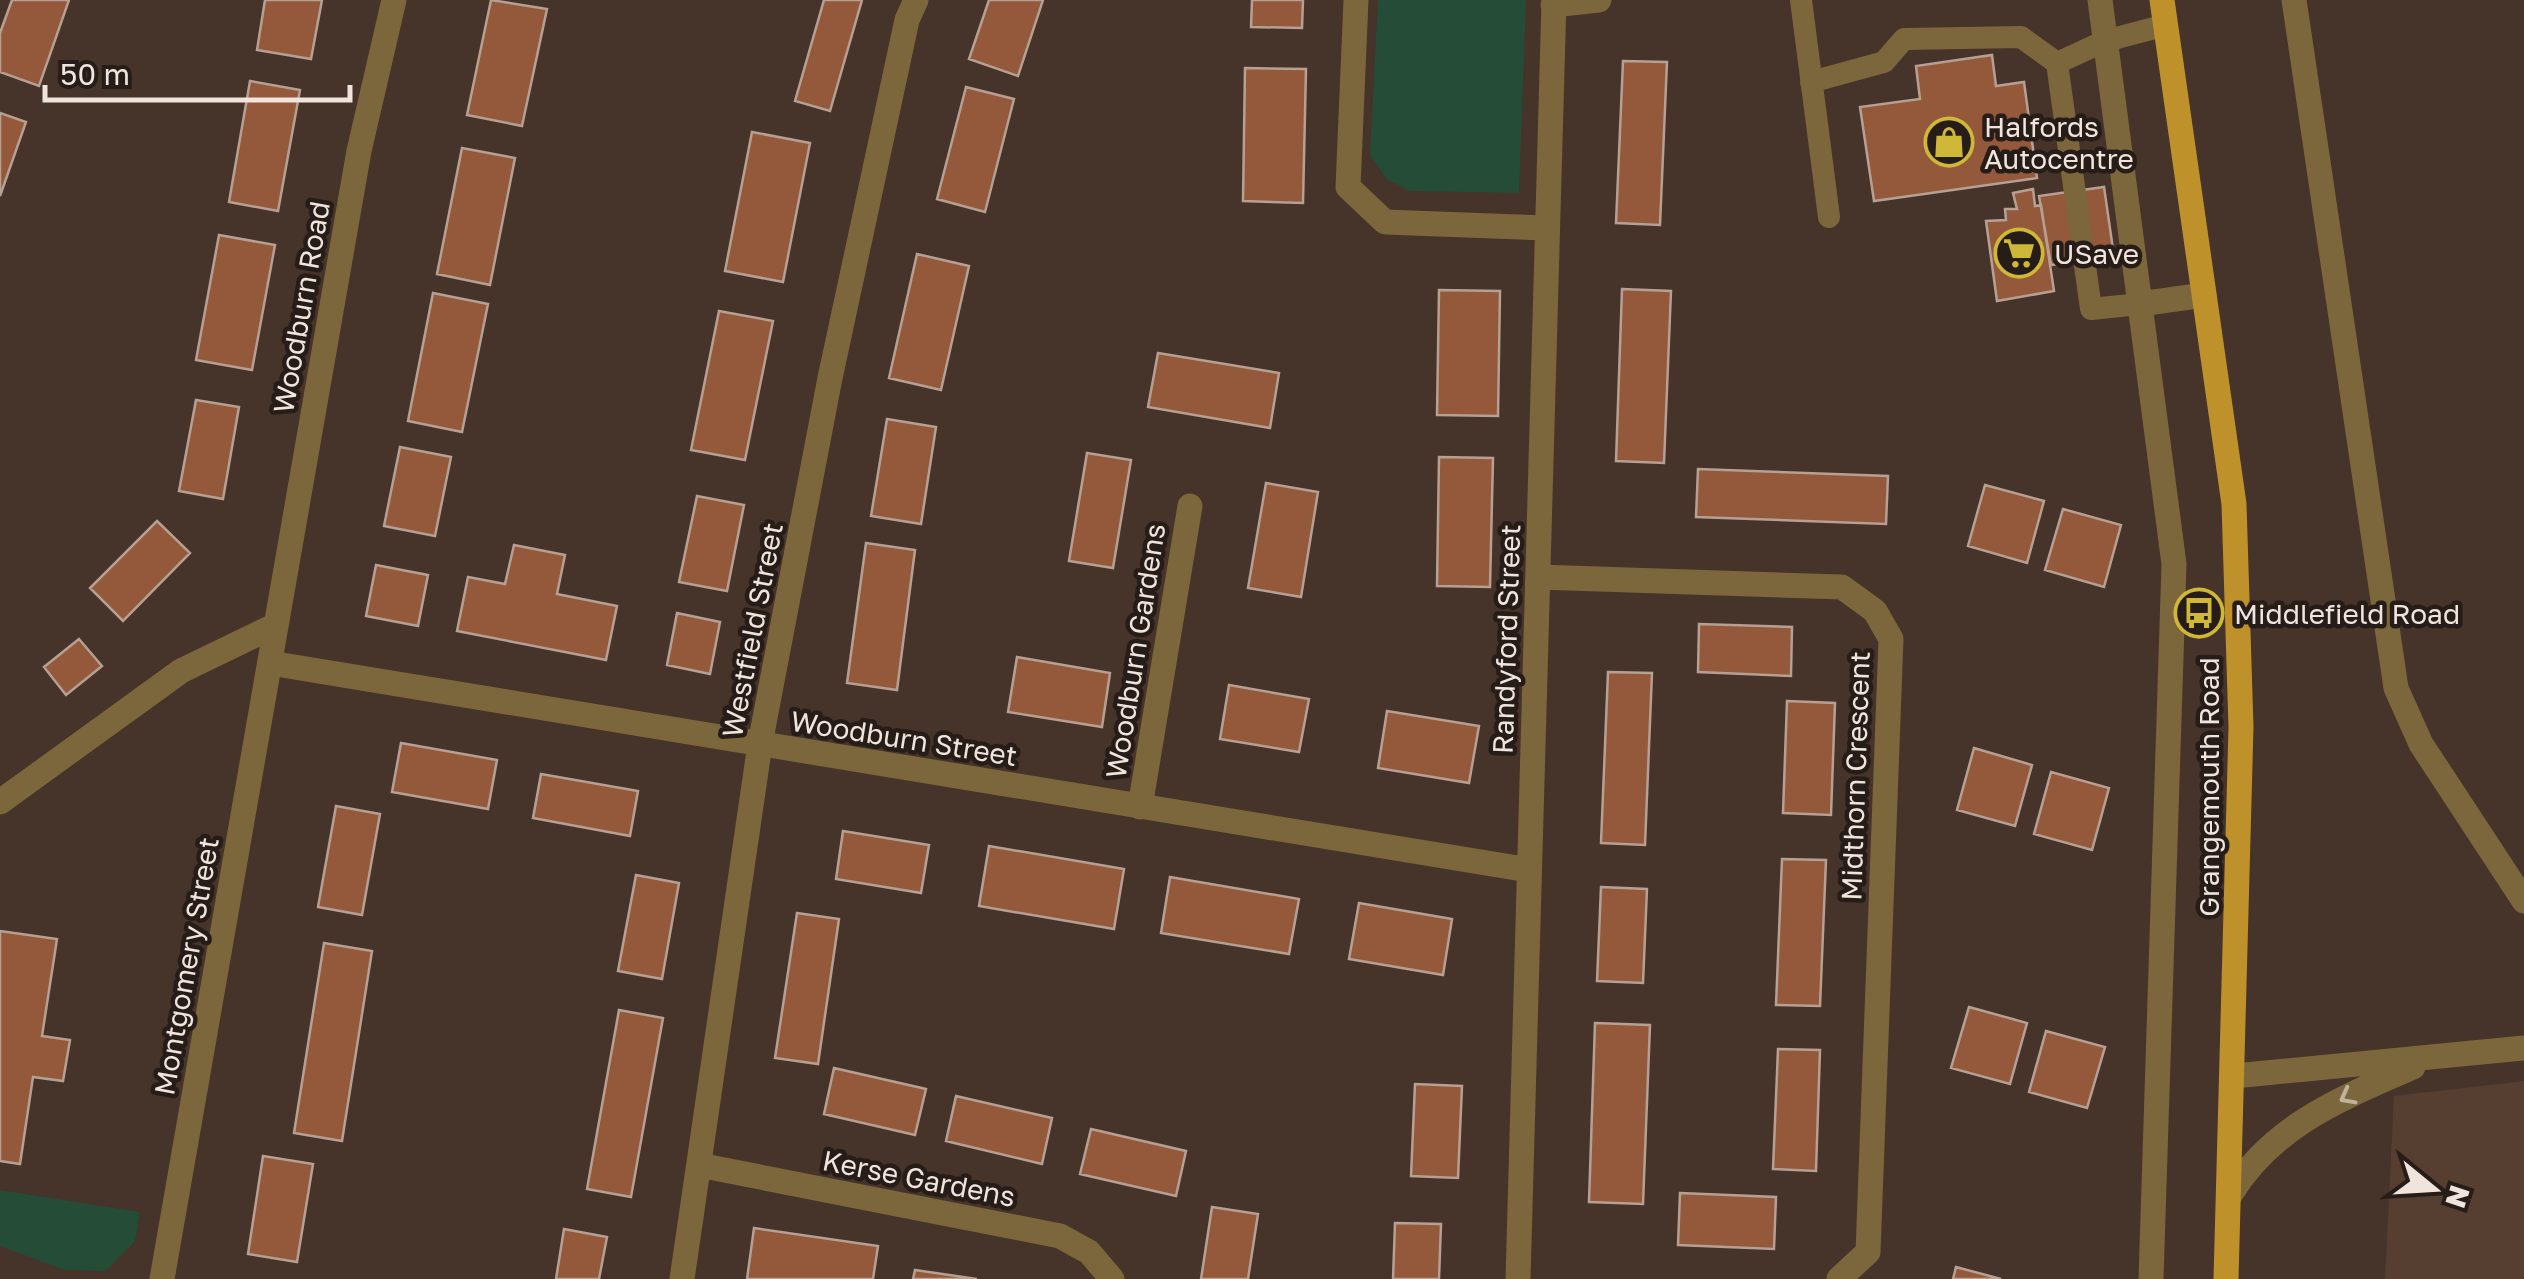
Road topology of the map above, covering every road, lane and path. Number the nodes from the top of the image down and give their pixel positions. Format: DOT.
graph roads {
  1 [pos="394,0"];
  2 [pos="916,0"];
  3 [pos="1356,0"];
  4 [pos="1599,0"];
  5 [pos="1801,0"];
  6 [pos="2100,0"];
  7 [pos="2294,0"];
  8 [pos="1554,3"];
  9 [pos="2164,12"];
  10 [pos="2105,41"];
  11 [pos="2057,63"];
  12 [pos="1811,82"];
  13 [pos="1830,217"];
  14 [pos="1547,228"];
  15 [pos="2204,295"];
  16 [pos="2140,304"];
  17 [pos="1190,506"];
  18 [pos="1538,578"];
  19 [pos="276,625"];
  20 [pos="270,664"];
  21 [pos="760,744"];
  22 [pos="0,802"];
  23 [pos="1140,806"];
  24 [pos="1530,870"];
  25 [pos="2524,901"];
  26 [pos="2524,1048"];
  27 [pos="2436,1057"];
  28 [pos="2234,1076"];
  29 [pos="699,1165"];
  30 [pos="2230,1195"];
  31 [pos="162,1279"];
  32 [pos="682,1279"];
  33 [pos="1112,1279"];
  34 [pos="1518,1279"];
  35 [pos="1838,1279"];
  36 [pos="2152,1279"];
  37 [pos="2226,1279"];
  1 -- 19 [label="street, Woodburn Road"];
  2 -- 21 [label="street, Westfield Street"];
  3 -- 14 [label="street"];
  4 -- 8 [label="street"];
  5 -- 12 [label="lane"];
  6 -- 10 [label="street, Grangemouth Road"];
  7 -- 25 [label="street"];
  8 -- 14 [label="street, Randyford Street"];
  9 -- 10 [label="lane"];
  9 -- 15 [label="main road, Grangemouth Road"];
  10 -- 11 [label="lane"];
  10 -- 16 [label="street, Grangemouth Road"];
  11 -- 12 [label="lane"];
  11 -- 16 [label="lane"];
  12 -- 13 [label="lane"];
  14 -- 18 [label="street, Randyford Street"];
  15 -- 16 [label="street"];
  15 -- 28 [label="main road, Grangemouth Road"];
  16 -- 36 [label="street, Grangemouth Road"];
  17 -- 23 [label="street, Woodburn Gardens"];
  18 -- 24 [label="street, Randyford Street"];
  18 -- 35 [label="street, Midthorn Crescent"];
  19 -- 20 [label="street, Woodburn Road"];
  19 -- 22 [label="street"];
  20 -- 21 [label="street, Woodburn Street"];
  20 -- 31 [label="street, Montgomery Street"];
  21 -- 23 [label="street, Woodburn Street"];
  21 -- 29 [label="street, Westfield Street"];
  23 -- 24 [label="street, Woodburn Street"];
  24 -- 34 [label="street, Randyford Street"];
  26 -- 27 [label="street"];
  27 -- 28 [label="street"];
  27 -- 30 [label="street, one-way"];
  28 -- 30 [label="main road, Grangemouth Road"];
  29 -- 32 [label="street, Westfield Street"];
  29 -- 33 [label="street, Kerse Gardens"];
  30 -- 37 [label="main road, Grangemouth Road"];
}
